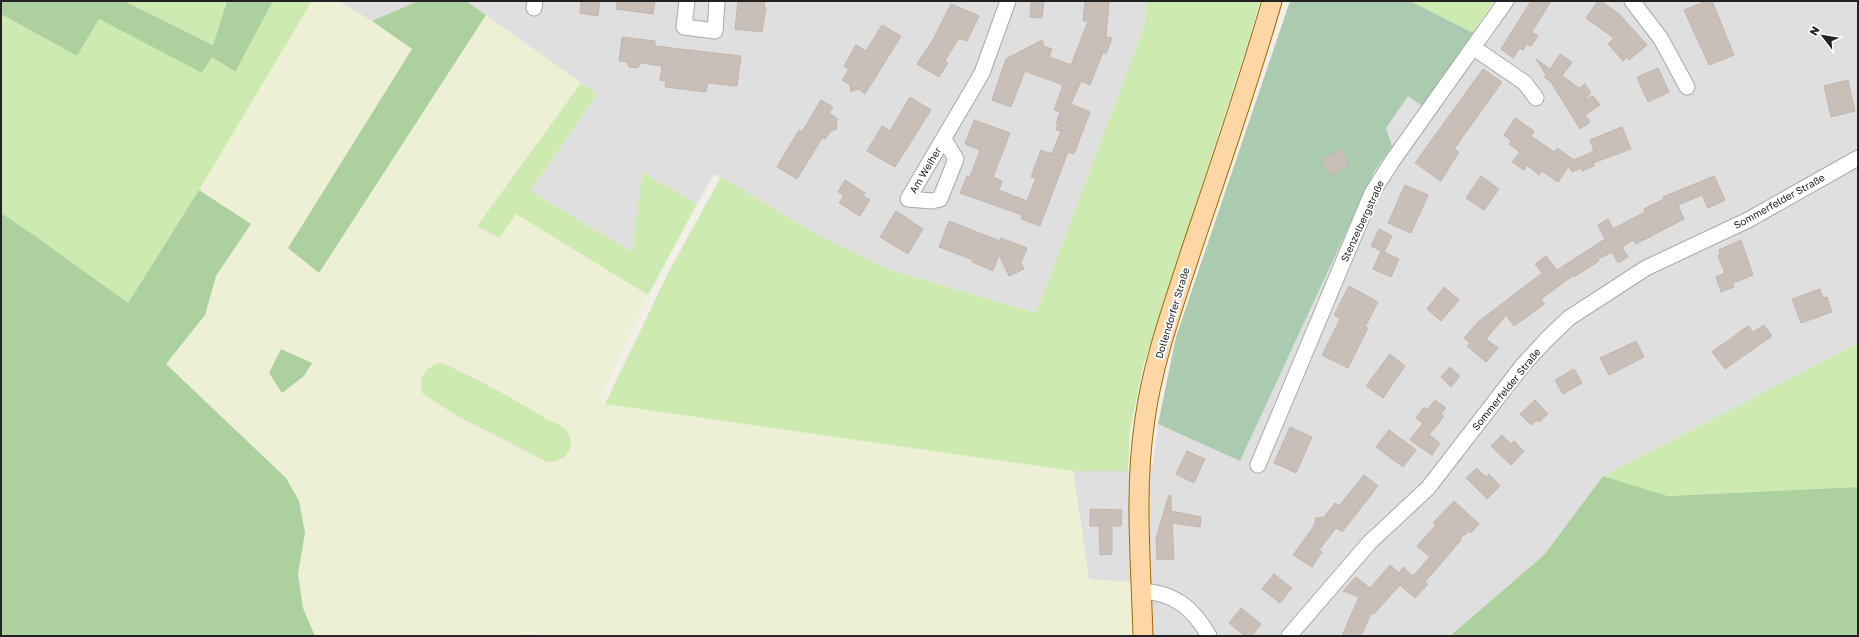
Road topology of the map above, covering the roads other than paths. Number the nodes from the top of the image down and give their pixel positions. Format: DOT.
graph roads {
  1 [pos="687,1"];
  2 [pos="717,1"];
  3 [pos="1008,1"];
  4 [pos="1272,1"];
  5 [pos="1506,1"];
  6 [pos="1632,1"];
  7 [pos="1474,48"];
  8 [pos="1687,87"];
  9 [pos="1536,98"];
  10 [pos="944,139"];
  11 [pos="1858,158"];
  12 [pos="1258,465"];
  13 [pos="1142,591"];
  14 [pos="1143,636"];
  15 [pos="1209,636"];
  16 [pos="1289,636"];
  1 -- 2 [label="street"];
  3 -- 10 [label="street, Am Weiher"];
  4 -- 13 [label="main road, Dollendorfer Straße"];
  5 -- 7 [label="street, Stenzelbergstraße"];
  6 -- 8 [label="street"];
  7 -- 9 [label="street"];
  7 -- 12 [label="street, Stenzelbergstraße"];
  11 -- 16 [label="street, Sommerfelder Straße"];
  13 -- 14 [label="main road, Dollendorfer Straße"];
  13 -- 15 [label="street"];
}
